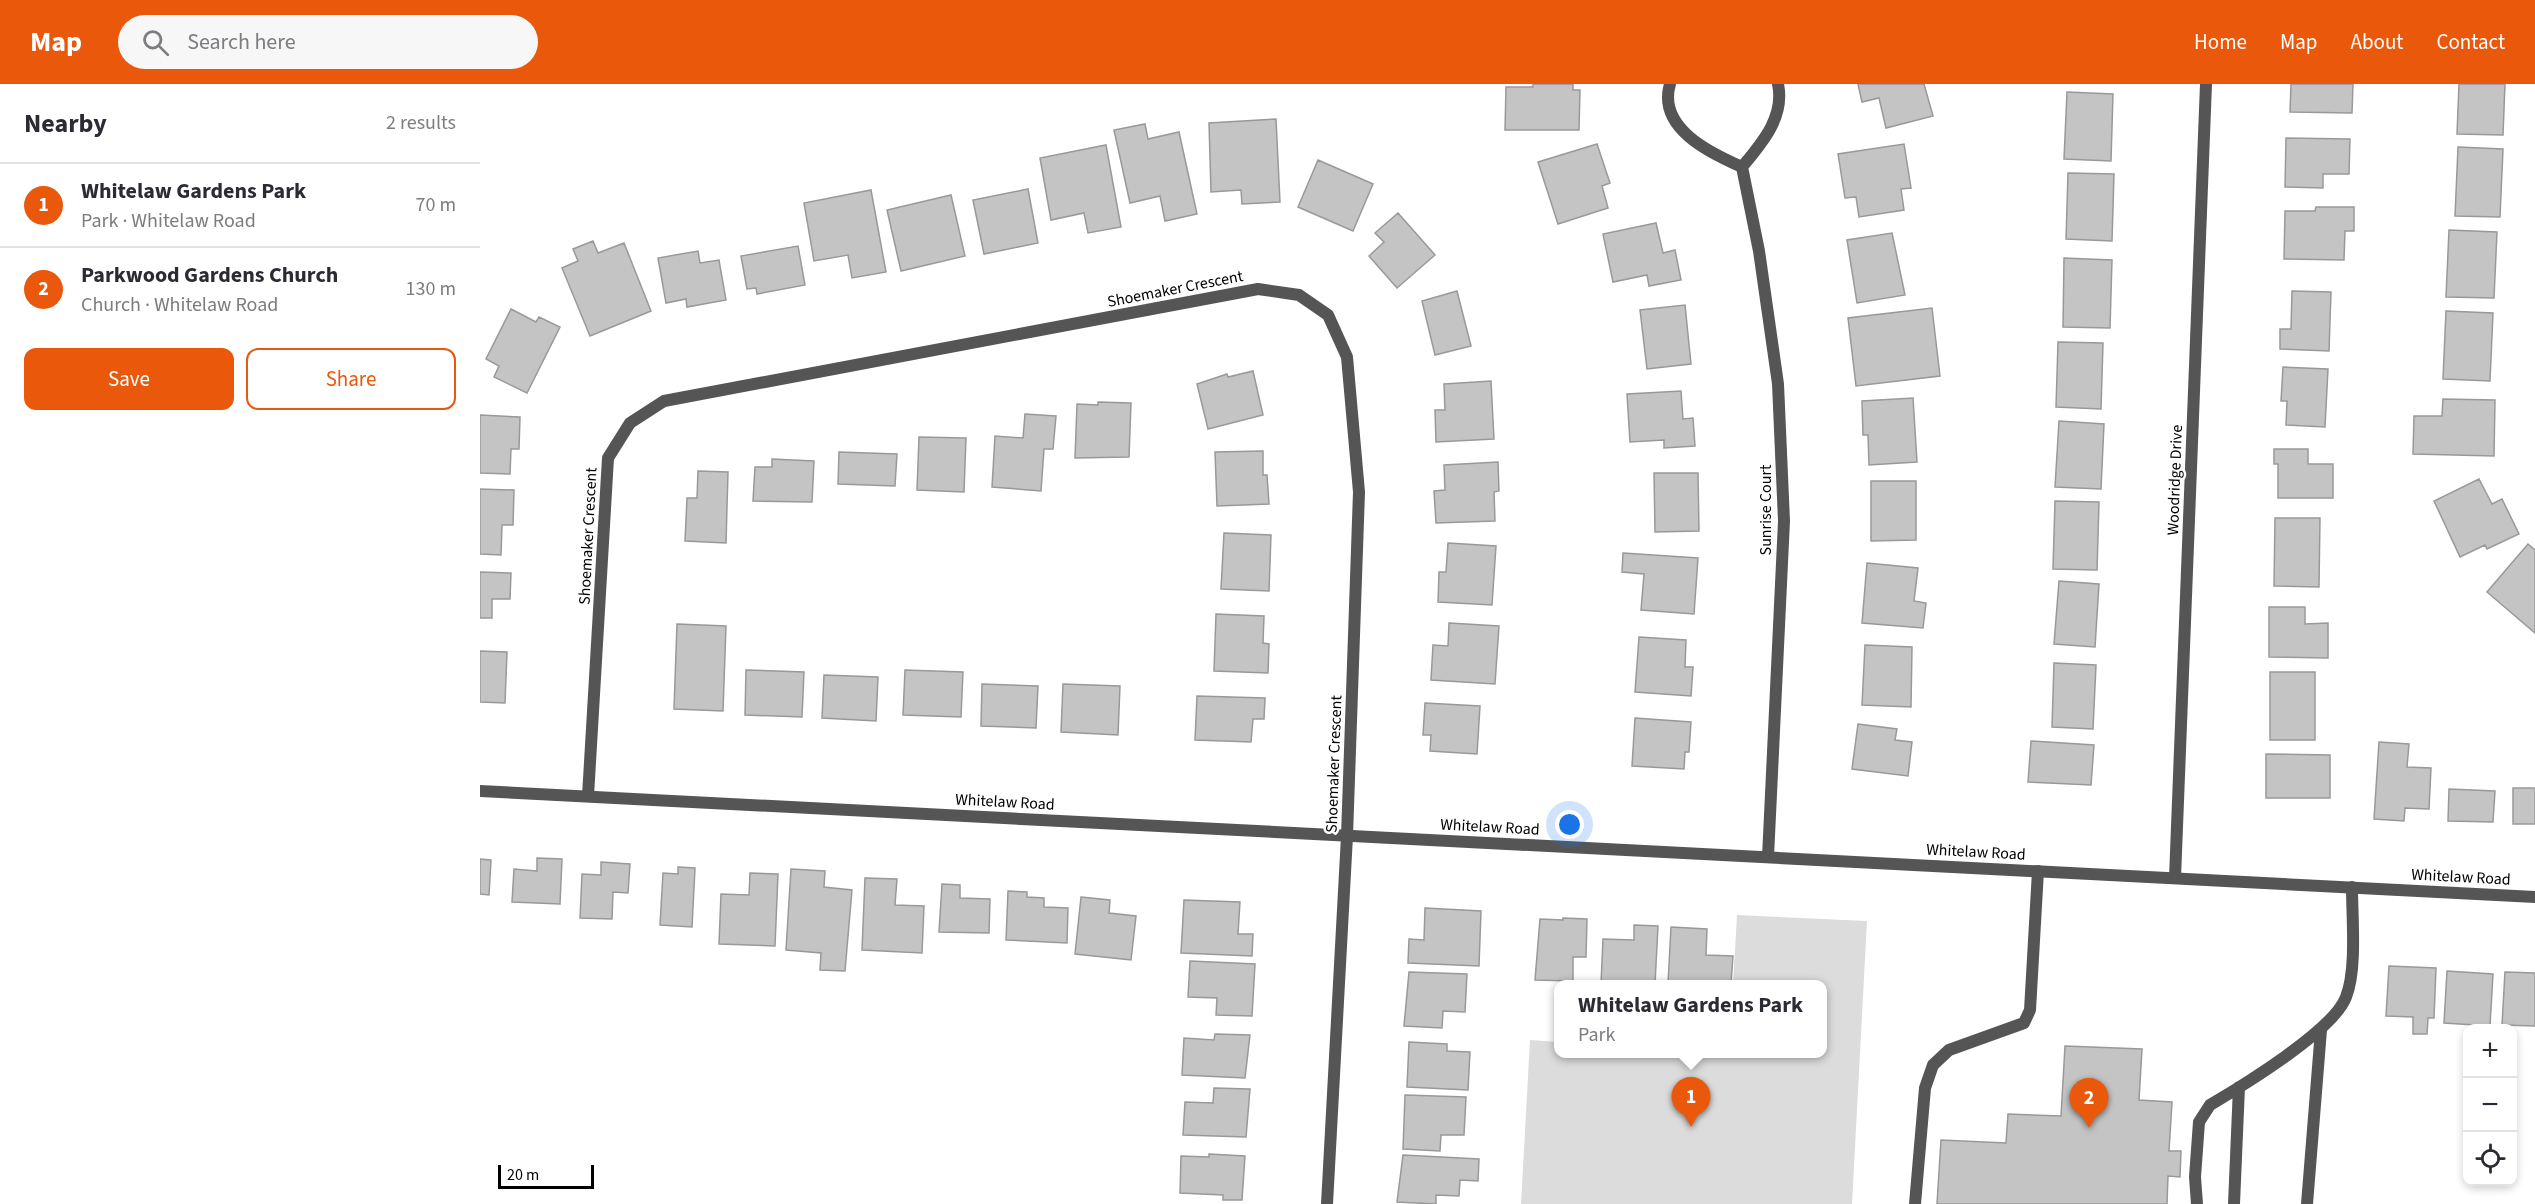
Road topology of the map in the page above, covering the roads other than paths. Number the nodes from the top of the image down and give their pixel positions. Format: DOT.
graph roads {
  1 [pos="1670,84"];
  2 [pos="1778,84"];
  3 [pos="2206,84"];
  4 [pos="1742,167"];
  5 [pos="480,791"];
  6 [pos="588,796"];
  7 [pos="1347,836"];
  8 [pos="1768,857"];
  9 [pos="2038,871"];
  10 [pos="2175,878"];
  11 [pos="2352,887"];
  12 [pos="2535,897"];
  13 [pos="2321,1030"];
  14 [pos="2239,1087"];
  15 [pos="1328,1204"];
  16 [pos="1915,1204"];
  17 [pos="2196,1204"];
  18 [pos="2234,1204"];
  19 [pos="2307,1204"];
  1 -- 4 [label="street"];
  2 -- 4 [label="street"];
  3 -- 10 [label="street, Woodridge Drive"];
  4 -- 8 [label="street, Sunrise Court"];
  5 -- 6 [label="street, Whitelaw Road"];
  6 -- 7 [label="street, Whitelaw Road"];
  6 -- 7 [label="street, Shoemaker Crescent"];
  7 -- 8 [label="street, Whitelaw Road"];
  7 -- 15 [label="street, Shoemaker Crescent"];
  8 -- 9 [label="street, Whitelaw Road"];
  9 -- 10 [label="street, Whitelaw Road"];
  9 -- 16 [label="street"];
  10 -- 11 [label="street, Whitelaw Road"];
  11 -- 12 [label="street, Whitelaw Road"];
  11 -- 13 [label="street"];
  13 -- 14 [label="street"];
  13 -- 19 [label="street"];
  14 -- 17 [label="street"];
  14 -- 18 [label="street"];
}
